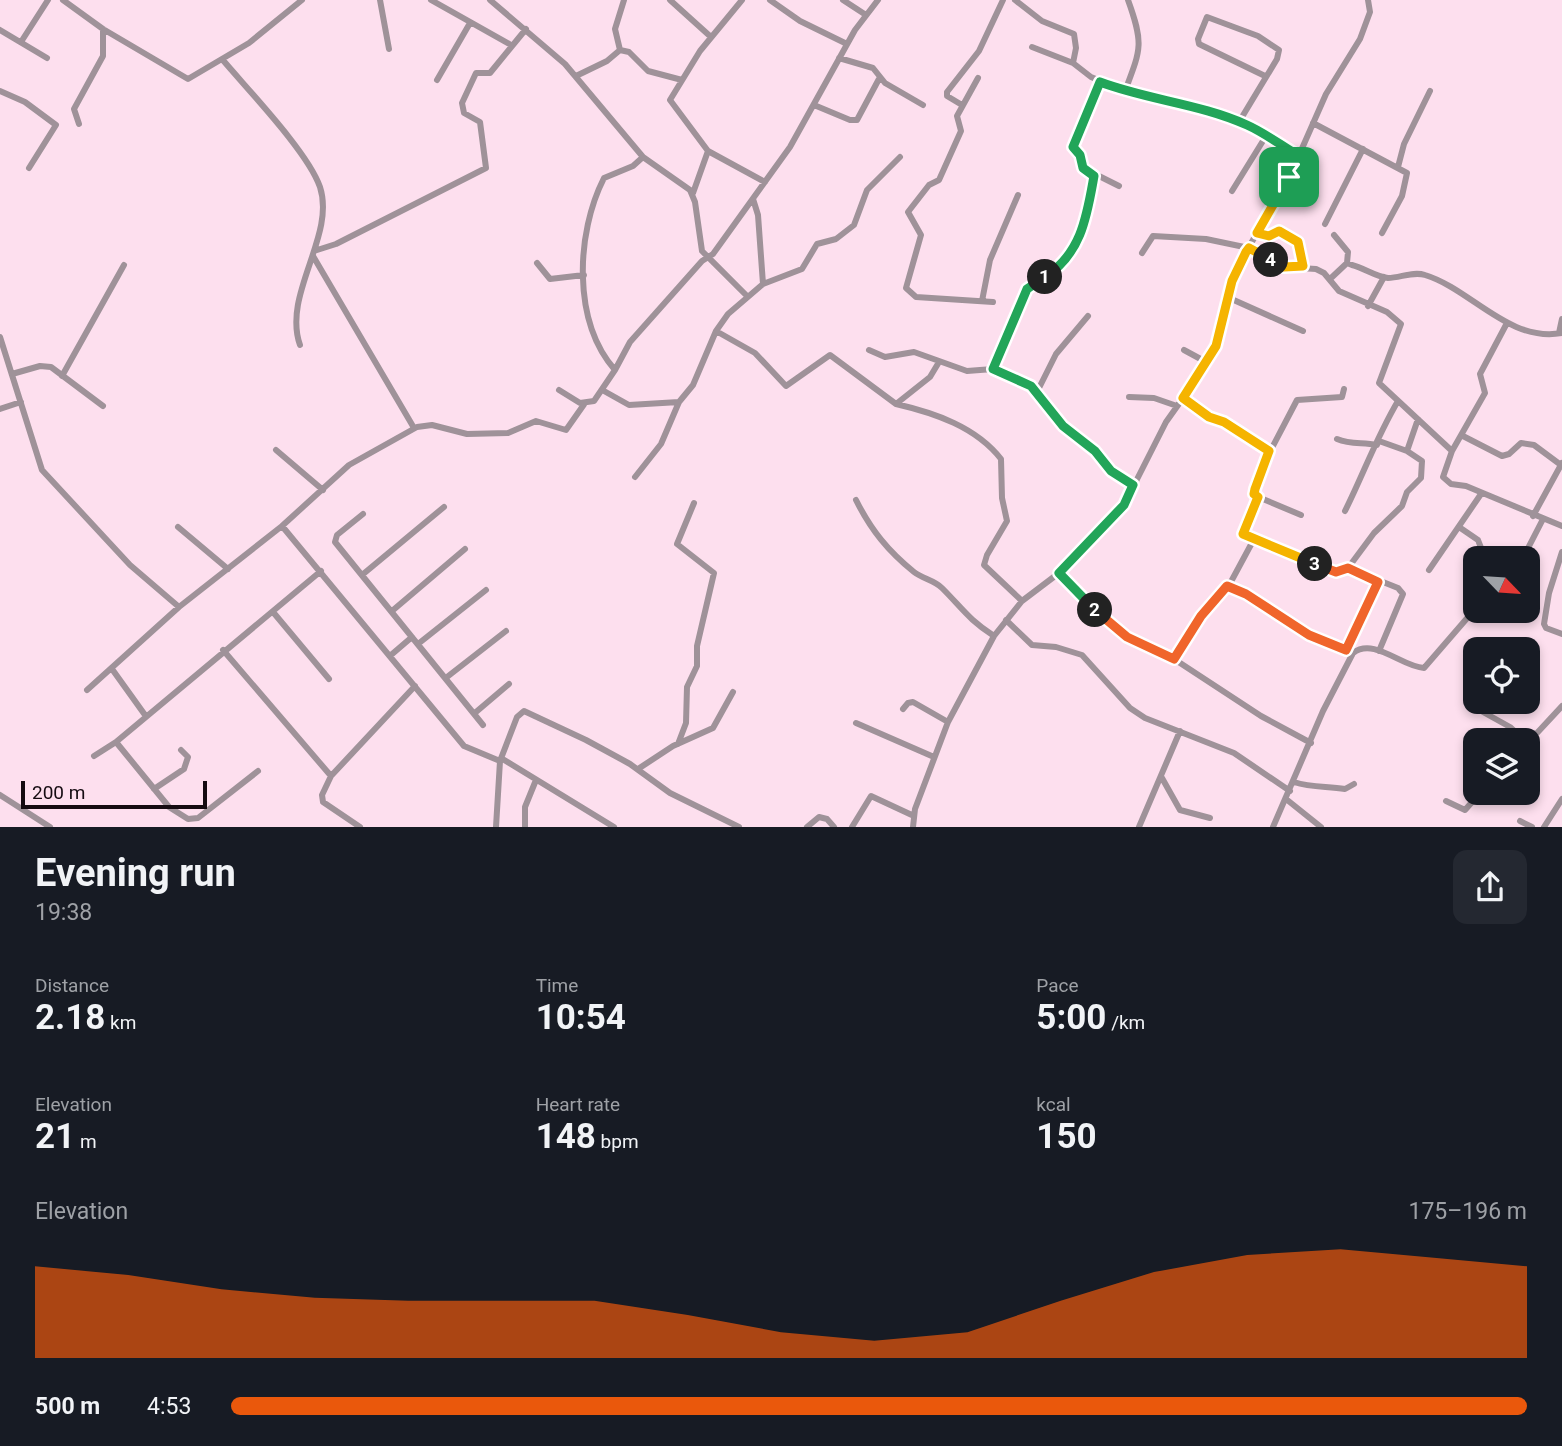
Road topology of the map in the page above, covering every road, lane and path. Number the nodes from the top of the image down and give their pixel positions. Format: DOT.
graph roads {
  1 [pos="48,0"];
  2 [pos="302,0"];
  3 [pos="380,0"];
  4 [pos="430,0"];
  5 [pos="490,0"];
  6 [pos="624,0"];
  7 [pos="670,0"];
  8 [pos="741,0"];
  9 [pos="770,0"];
  10 [pos="844,0"];
  11 [pos="878,0"];
  12 [pos="1003,0"];
  13 [pos="1015,0"];
  14 [pos="1128,0"];
  15 [pos="1367,0"];
  16 [pos="68,1"];
  17 [pos="778,3"];
  18 [pos="866,15"];
  19 [pos="470,23"];
  20 [pos="103,29"];
  21 [pos="526,29"];
  22 [pos="0,30"];
  23 [pos="711,37"];
  24 [pos="21,42"];
  25 [pos="847,44"];
  26 [pos="511,45"];
  27 [pos="1032,47"];
  28 [pos="389,50"];
  29 [pos="620,50"];
  30 [pos="47,58"];
  31 [pos="839,58"];
  32 [pos="222,59"];
  33 [pos="1073,62"];
  34 [pos="576,76"];
  35 [pos="1265,76"];
  36 [pos="880,77"];
  37 [pos="978,78"];
  38 [pos="437,80"];
  39 [pos="682,80"];
  40 [pos="1100,82"];
  41 [pos="1430,90"];
  42 [pos="0,91"];
  43 [pos="1125,91"];
  44 [pos="814,105"];
  45 [pos="923,105"];
  46 [pos="962,105"];
  47 [pos="1239,122"];
  48 [pos="1313,123"];
  49 [pos="79,124"];
  50 [pos="1266,136"];
  51 [pos="1363,149"];
  52 [pos="708,151"];
  53 [pos="900,156"];
  54 [pos="1299,156"];
  55 [pos="643,157"];
  56 [pos="1398,167"];
  57 [pos="29,168"];
  58 [pos="1094,176"];
  59 [pos="765,182"];
  60 [pos="1119,186"];
  61 [pos="1232,191"];
  62 [pos="692,193"];
  63 [pos="1018,195"];
  64 [pos="753,199"];
  65 [pos="1325,224"];
  66 [pos="1257,233"];
  67 [pos="1382,233"];
  68 [pos="1334,234"];
  69 [pos="1249,248"];
  70 [pos="313,253"];
  71 [pos="1142,253"];
  72 [pos="707,258"];
  73 [pos="537,263"];
  74 [pos="1347,263"];
  75 [pos="124,265"];
  76 [pos="1303,266"];
  77 [pos="584,275"];
  78 [pos="1384,277"];
  79 [pos="1330,279"];
  80 [pos="763,284"];
  81 [pos="748,297"];
  82 [pos="1227,297"];
  83 [pos="982,301"];
  84 [pos="993,302"];
  85 [pos="1368,306"];
  86 [pos="1088,316"];
  87 [pos="1562,319"];
  88 [pos="1507,323"];
  89 [pos="716,331"];
  90 [pos="1303,331"];
  91 [pos="1561,333"];
  92 [pos="0,337"];
  93 [pos="300,345"];
  94 [pos="869,350"];
  95 [pos="1184,350"];
  96 [pos="939,362"];
  97 [pos="1208,363"];
  98 [pos="993,369"];
  99 [pos="615,370"];
  100 [pos="12,374"];
  101 [pos="62,376"];
  102 [pos="1344,389"];
  103 [pos="559,390"];
  104 [pos="604,391"];
  105 [pos="1036,394"];
  106 [pos="1129,397"];
  107 [pos="1183,398"];
  108 [pos="1398,401"];
  109 [pos="21,402"];
  110 [pos="679,402"];
  111 [pos="585,403"];
  112 [pos="896,404"];
  113 [pos="103,406"];
  114 [pos="1177,406"];
  115 [pos="0,409"];
  116 [pos="1418,419"];
  117 [pos="414,428"];
  118 [pos="1461,435"];
  119 [pos="1337,439"];
  120 [pos="1378,443"];
  121 [pos="276,450"];
  122 [pos="1407,451"];
  123 [pos="1452,451"];
  124 [pos="1269,454"];
  125 [pos="1561,464"];
  126 [pos="635,477"];
  127 [pos="1133,485"];
  128 [pos="323,490"];
  129 [pos="1481,494"];
  130 [pos="1258,497"];
  131 [pos="856,500"];
  132 [pos="694,503"];
  133 [pos="444,507"];
  134 [pos="1345,511"];
  135 [pos="363,514"];
  136 [pos="1301,514"];
  137 [pos="1533,516"];
  138 [pos="1543,519"];
  139 [pos="282,526"];
  140 [pos="1562,526"];
  141 [pos="178,527"];
  142 [pos="1459,527"];
  143 [pos="1254,539"];
  144 [pos="1480,546"];
  145 [pos="1529,546"];
  146 [pos="465,549"];
  147 [pos="1562,552"];
  148 [pos="1348,568"];
  149 [pos="228,569"];
  150 [pos="1429,570"];
  151 [pos="321,571"];
  152 [pos="1059,573"];
  153 [pos="362,575"];
  154 [pos="1378,582"];
  155 [pos="1227,586"];
  156 [pos="486,590"];
  157 [pos="1022,601"];
  158 [pos="179,607"];
  159 [pos="392,611"];
  160 [pos="273,612"];
  161 [pos="1006,620"];
  162 [pos="1464,623"];
  163 [pos="506,631"];
  164 [pos="1562,634"];
  165 [pos="994,636"];
  166 [pos="412,637"];
  167 [pos="418,645"];
  168 [pos="223,650"];
  169 [pos="1349,651"];
  170 [pos="1379,651"];
  171 [pos="391,655"];
  172 [pos="1174,659"];
  173 [pos="112,668"];
  174 [pos="447,677"];
  175 [pos="329,679"];
  176 [pos="509,684"];
  177 [pos="415,686"];
  178 [pos="88,690"];
  179 [pos="733,692"];
  180 [pos="1562,706"];
  181 [pos="903,709"];
  182 [pos="475,712"];
  183 [pos="1487,714"];
  184 [pos="145,715"];
  185 [pos="948,722"];
  186 [pos="856,723"];
  187 [pos="483,725"];
  188 [pos="1511,728"];
  189 [pos="1540,730"];
  190 [pos="1180,731"];
  191 [pos="116,741"];
  192 [pos="1311,743"];
  193 [pos="678,744"];
  194 [pos="181,750"];
  195 [pos="94,756"];
  196 [pos="934,757"];
  197 [pos="500,759"];
  198 [pos="638,769"];
  199 [pos="258,771"];
  200 [pos="331,776"];
  201 [pos="1162,778"];
  202 [pos="536,780"];
  203 [pos="1294,782"];
  204 [pos="1354,784"];
  205 [pos="154,789"];
  206 [pos="1290,791"];
  207 [pos="0,795"];
  208 [pos="1286,799"];
  209 [pos="1562,799"];
  210 [pos="1446,800"];
  211 [pos="1469,805"];
  212 [pos="1560,808"];
  213 [pos="914,816"];
  214 [pos="1210,818"];
  215 [pos="1520,821"];
  216 [pos="727,824"];
  217 [pos="50,827"];
  218 [pos="360,827"];
  219 [pos="496,827"];
  220 [pos="525,827"];
  221 [pos="614,827"];
  222 [pos="739,827"];
  223 [pos="807,827"];
  224 [pos="834,827"];
  225 [pos="852,827"];
  226 [pos="914,827"];
  227 [pos="1139,827"];
  228 [pos="1273,827"];
  229 [pos="1321,827"];
  230 [pos="1532,827"];
  231 [pos="1544,827"];
  1 -- 24 [label="street"];
  2 -- 32 [label="street"];
  3 -- 28 [label="street"];
  4 -- 19 [label="street"];
  5 -- 21 [label="street"];
  6 -- 29 [label="street"];
  7 -- 23 [label="street"];
  8 -- 23 [label="street"];
  9 -- 17 [label="street"];
  10 -- 18 [label="street"];
  11 -- 18 [label="street"];
  12 -- 46 [label="street"];
  13 -- 33 [label="street"];
  14 -- 43 [label="street"];
  15 -- 48 [label="street"];
  16 -- 20 [label="street"];
  17 -- 25 [label="street"];
  18 -- 25 [label="street"];
  19 -- 26 [label="street"];
  19 -- 38 [label="street"];
  20 -- 32 [label="street"];
  20 -- 49 [label="street"];
  21 -- 26 [label="street"];
  21 -- 34 [label="street"];
  22 -- 24 [label="street"];
  23 -- 39 [label="street"];
  24 -- 30 [label="street"];
  25 -- 31 [label="street"];
  26 -- 70 [label="street"];
  27 -- 33 [label="street"];
  29 -- 34 [label="street"];
  29 -- 39 [label="street"];
  31 -- 36 [label="street"];
  31 -- 44 [label="street"];
  32 -- 70 [label="street"];
  33 -- 40 [label="street"];
  34 -- 55 [label="street"];
  35 -- 35 [label="street"];
  35 -- 47 [label="street"];
  36 -- 44 [label="street"];
  36 -- 45 [label="street"];
  37 -- 46 [label="street"];
  39 -- 52 [label="street"];
  40 -- 43 [label="street"];
  40 -- 58 [label="street"];
  41 -- 56 [label="street"];
  42 -- 57 [label="street"];
  43 -- 47 [label="street"];
  44 -- 59 [label="street"];
  46 -- 83 [label="street"];
  47 -- 50 [label="street"];
  48 -- 51 [label="street"];
  48 -- 54 [label="street"];
  50 -- 54 [label="street"];
  50 -- 61 [label="street"];
  51 -- 56 [label="street"];
  51 -- 65 [label="street"];
  52 -- 59 [label="street"];
  52 -- 62 [label="street"];
  53 -- 80 [label="street"];
  54 -- 66 [label="street"];
  55 -- 62 [label="street"];
  55 -- 77 [label="street"];
  56 -- 67 [label="street"];
  58 -- 60 [label="street"];
  58 -- 98 [label="street"];
  59 -- 64 [label="street"];
  62 -- 72 [label="street"];
  63 -- 83 [label="street"];
  64 -- 72 [label="street"];
  64 -- 80 [label="street"];
  66 -- 69 [label="street"];
  66 -- 76 [label="street"];
  68 -- 74 [label="street"];
  69 -- 71 [label="street"];
  69 -- 76 [label="street"];
  69 -- 82 [label="street"];
  70 -- 93 [label="street"];
  70 -- 117 [label="street"];
  72 -- 81 [label="street"];
  72 -- 99 [label="street"];
  73 -- 77 [label="street"];
  74 -- 78 [label="street"];
  74 -- 79 [label="street"];
  75 -- 101 [label="street"];
  76 -- 79 [label="street"];
  77 -- 99 [label="street"];
  78 -- 85 [label="street"];
  78 -- 88 [label="street"];
  79 -- 85 [label="street"];
  80 -- 81 [label="street"];
  81 -- 89 [label="street"];
  82 -- 90 [label="street"];
  82 -- 97 [label="street"];
  83 -- 84 [label="street"];
  85 -- 108 [label="street"];
  86 -- 105 [label="street"];
  87 -- 91 [label="street"];
  88 -- 91 [label="street"];
  88 -- 118 [label="street"];
  89 -- 110 [label="street"];
  89 -- 112 [label="street"];
  92 -- 100 [label="street"];
  94 -- 96 [label="street"];
  95 -- 97 [label="street"];
  96 -- 98 [label="street"];
  96 -- 112 [label="street"];
  97 -- 107 [label="street"];
  98 -- 105 [label="street"];
  99 -- 104 [label="street"];
  100 -- 101 [label="street"];
  100 -- 109 [label="street"];
  101 -- 113 [label="street"];
  102 -- 124 [label="street"];
  103 -- 111 [label="street"];
  104 -- 110 [label="street"];
  104 -- 111 [label="street"];
  105 -- 127 [label="street"];
  106 -- 114 [label="street"];
  107 -- 114 [label="street"];
  107 -- 124 [label="street"];
  108 -- 116 [label="street"];
  108 -- 120 [label="street"];
  109 -- 115 [label="street"];
  109 -- 158 [label="street"];
  110 -- 126 [label="street"];
  111 -- 117 [label="street"];
  112 -- 157 [label="street"];
  114 -- 127 [label="street"];
  116 -- 122 [label="street"];
  116 -- 123 [label="street"];
  117 -- 128 [label="street"];
  118 -- 123 [label="street"];
  118 -- 125 [label="street"];
  119 -- 120 [label="street"];
  120 -- 122 [label="street"];
  120 -- 134 [label="street"];
  121 -- 128 [label="street"];
  122 -- 148 [label="street"];
  123 -- 129 [label="street"];
  124 -- 130 [label="street"];
  125 -- 137 [label="street"];
  127 -- 152 [label="street"];
  128 -- 139 [label="street"];
  129 -- 137 [label="street"];
  129 -- 142 [label="street"];
  130 -- 136 [label="street"];
  130 -- 143 [label="street"];
  131 -- 165 [label="street"];
  132 -- 193 [label="street"];
  133 -- 153 [label="street"];
  135 -- 153 [label="street"];
  137 -- 138 [label="street"];
  138 -- 140 [label="street"];
  138 -- 145 [label="street"];
  139 -- 149 [label="street"];
  139 -- 151 [label="street"];
  141 -- 149 [label="street"];
  142 -- 144 [label="street"];
  142 -- 150 [label="street"];
  143 -- 148 [label="street"];
  143 -- 155 [label="street"];
  146 -- 159 [label="street"];
  147 -- 164 [label="street"];
  148 -- 154 [label="street"];
  149 -- 158 [label="street"];
  151 -- 160 [label="street"];
  151 -- 171 [label="street"];
  152 -- 157 [label="street"];
  152 -- 172 [label="street"];
  153 -- 159 [label="street"];
  154 -- 169 [label="street"];
  154 -- 170 [label="street"];
  155 -- 169 [label="street"];
  155 -- 172 [label="street"];
  156 -- 167 [label="street"];
  157 -- 161 [label="street"];
  158 -- 173 [label="street"];
  159 -- 166 [label="street"];
  160 -- 168 [label="street"];
  160 -- 175 [label="street"];
  161 -- 165 [label="street"];
  161 -- 190 [label="street"];
  162 -- 170 [label="street"];
  163 -- 174 [label="street"];
  165 -- 185 [label="street"];
  166 -- 167 [label="street"];
  166 -- 171 [label="street"];
  167 -- 174 [label="street"];
  168 -- 184 [label="street"];
  168 -- 200 [label="street"];
  169 -- 170 [label="street"];
  169 -- 192 [label="street"];
  171 -- 177 [label="street"];
  172 -- 192 [label="street"];
  173 -- 178 [label="street"];
  173 -- 184 [label="street"];
  174 -- 182 [label="street"];
  176 -- 182 [label="street"];
  177 -- 197 [label="street"];
  177 -- 200 [label="street"];
  179 -- 193 [label="street"];
  180 -- 189 [label="street"];
  181 -- 185 [label="street"];
  182 -- 187 [label="street"];
  183 -- 188 [label="street"];
  184 -- 191 [label="street"];
  185 -- 196 [label="street"];
  186 -- 196 [label="street"];
  190 -- 201 [label="street"];
  190 -- 206 [label="street"];
  191 -- 195 [label="street"];
  191 -- 205 [label="street"];
  192 -- 203 [label="street"];
  193 -- 198 [label="street"];
  194 -- 205 [label="street"];
  196 -- 213 [label="street"];
  197 -- 198 [label="street"];
  197 -- 202 [label="street"];
  197 -- 219 [label="street"];
  198 -- 216 [label="street"];
  199 -- 205 [label="street"];
  200 -- 218 [label="street"];
  201 -- 214 [label="street"];
  201 -- 227 [label="street"];
  202 -- 220 [label="street"];
  202 -- 221 [label="street"];
  203 -- 204 [label="street"];
  203 -- 206 [label="street"];
  206 -- 208 [label="street"];
  207 -- 217 [label="street"];
  208 -- 228 [label="street"];
  208 -- 229 [label="street"];
  209 -- 212 [label="street"];
  210 -- 211 [label="street"];
  212 -- 231 [label="street"];
  213 -- 225 [label="street"];
  213 -- 226 [label="street"];
  215 -- 230 [label="street"];
  216 -- 222 [label="street"];
  223 -- 224 [label="street"];
}
